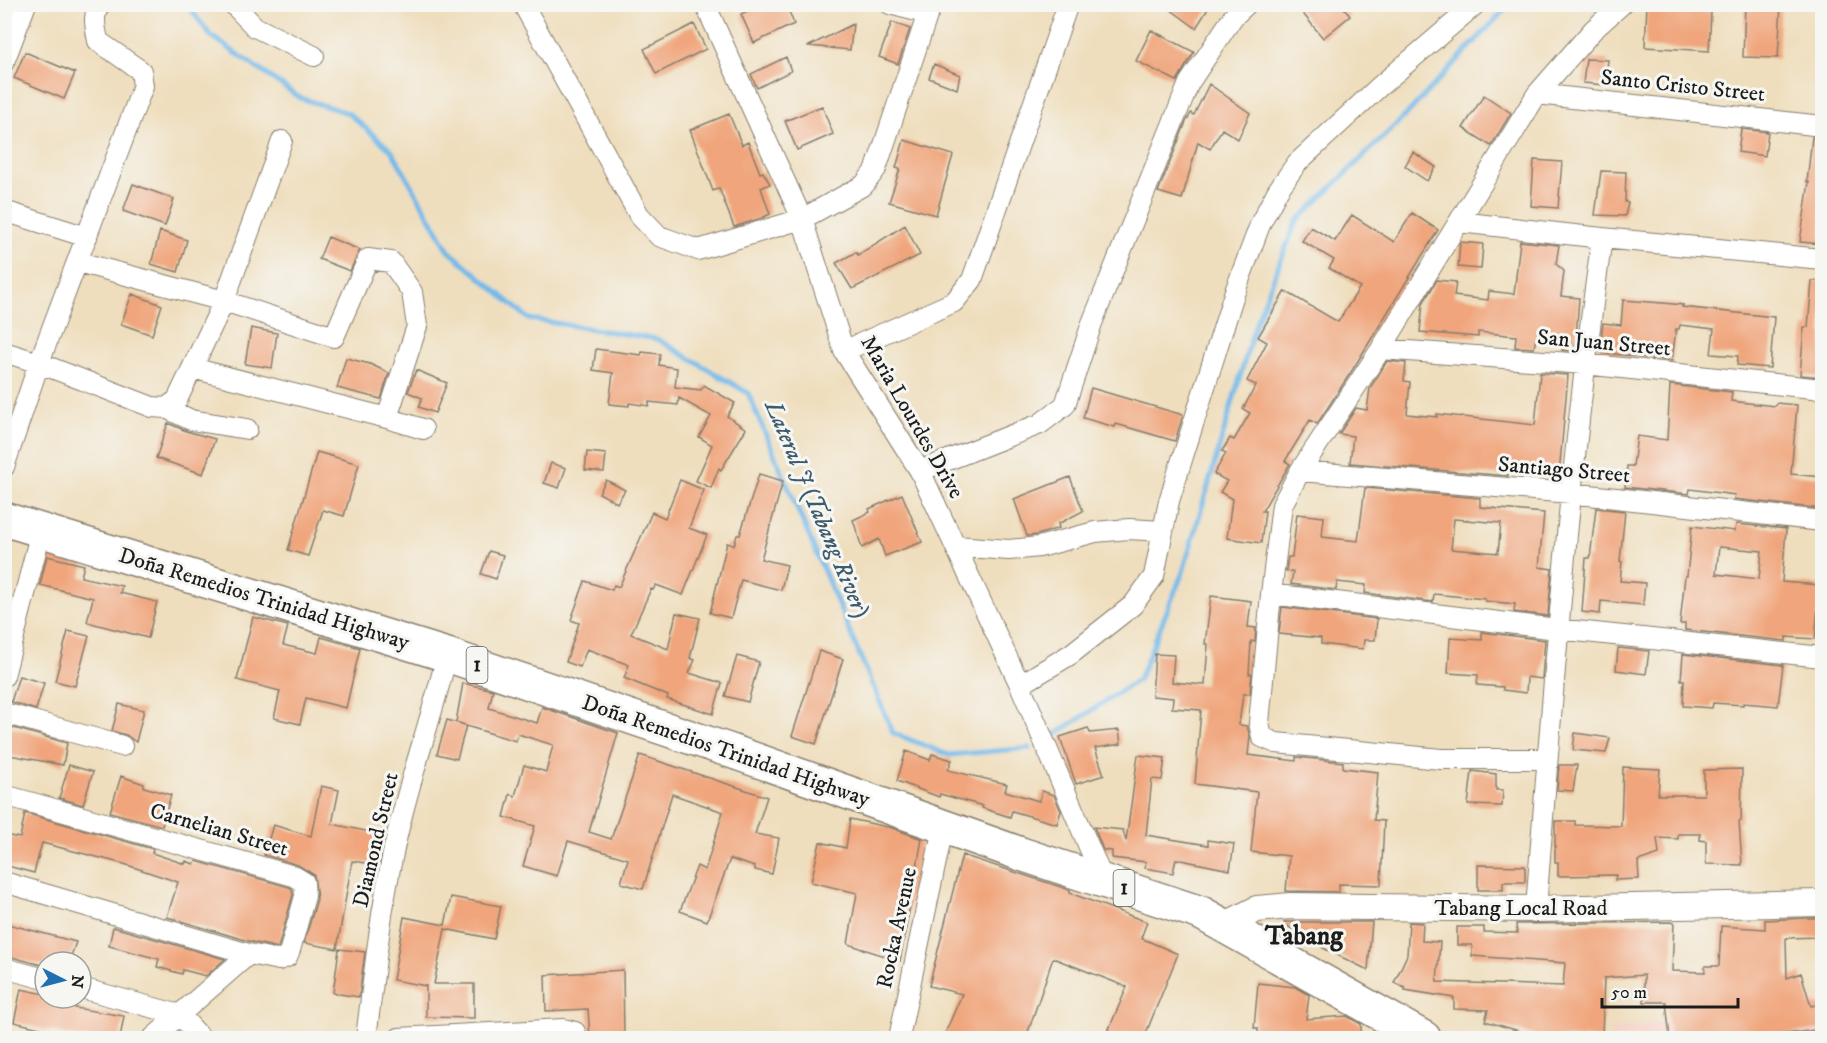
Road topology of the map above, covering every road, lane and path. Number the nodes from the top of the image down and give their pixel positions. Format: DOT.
graph roads {
  1 [pos="26,4"];
  2 [pos="233,4"];
  3 [pos="523,4"];
  4 [pos="705,4"];
  5 [pos="890,4"];
  6 [pos="1068,4"];
  7 [pos="1246,4"];
  8 [pos="1476,4"];
  9 [pos="1622,4"];
  10 [pos="95,6"];
  11 [pos="930,9"];
  12 [pos="314,56"];
  13 [pos="4,62"];
  14 [pos="1537,94"];
  15 [pos="1822,126"];
  16 [pos="282,141"];
  17 [pos="4,211"];
  18 [pos="802,219"];
  19 [pos="1459,222"];
  20 [pos="87,237"];
  21 [pos="1602,238"];
  22 [pos="1822,259"];
  23 [pos="78,262"];
  24 [pos="224,301"];
  25 [pos="1381,349"];
  26 [pos="844,351"];
  27 [pos="4,352"];
  28 [pos="39,363"];
  29 [pos="1584,364"];
  30 [pos="192,369"];
  31 [pos="1822,389"];
  32 [pos="166,408"];
  33 [pos="387,418"];
  34 [pos="247,429"];
  35 [pos="423,429"];
  36 [pos="4,466"];
  37 [pos="920,471"];
  38 [pos="1300,471"];
  39 [pos="1571,493"];
  40 [pos="4,519"];
  41 [pos="1822,521"];
  42 [pos="41,531"];
  43 [pos="1162,531"];
  44 [pos="956,546"];
  45 [pos="1271,594"];
  46 [pos="1557,629"];
  47 [pos="447,655"];
  48 [pos="1822,657"];
  49 [pos="4,676"];
  50 [pos="1020,685"];
  51 [pos="4,713"];
  52 [pos="122,746"];
  53 [pos="1547,759"];
  54 [pos="4,795"];
  55 [pos="943,828"];
  56 [pos="4,882"];
  57 [pos="1104,882"];
  58 [pos="1822,903"];
  59 [pos="1536,909"];
  60 [pos="1224,926"];
  61 [pos="249,954"];
  62 [pos="4,968"];
  63 [pos="33,976"];
  64 [pos="93,991"];
  65 [pos="180,1015"];
  66 [pos="153,1038"];
  67 [pos="201,1038"];
  68 [pos="366,1038"];
  69 [pos="399,1038"];
  70 [pos="578,1038"];
  71 [pos="899,1038"];
  72 [pos="1424,1038"];
  1 -- 13 [label="street"];
  2 -- 12 [label="street"];
  3 -- 18 [label="street"];
  4 -- 18 [label="street, Maria Lourdes Drive"];
  5 -- 11 [label="street"];
  6 -- 26 [label="street"];
  7 -- 37 [label="street"];
  8 -- 43 [label="street"];
  9 -- 14 [label="street"];
  10 -- 20 [label="street"];
  11 -- 18 [label="street"];
  14 -- 15 [label="street, Santo Cristo Street"];
  14 -- 19 [label="street"];
  16 -- 24 [label="street"];
  17 -- 20 [label="street"];
  18 -- 26 [label="street, Maria Lourdes Drive"];
  19 -- 21 [label="street"];
  19 -- 25 [label="street"];
  20 -- 23 [label="street"];
  21 -- 22 [label="street"];
  21 -- 29 [label="street"];
  23 -- 24 [label="street"];
  23 -- 28 [label="street"];
  24 -- 30 [label="street"];
  24 -- 33 [label="street"];
  25 -- 29 [label="street, San Juan Street"];
  25 -- 38 [label="street"];
  26 -- 37 [label="street, Maria Lourdes Drive"];
  27 -- 28 [label="street"];
  28 -- 32 [label="street"];
  28 -- 36 [label="street"];
  29 -- 31 [label="street, San Juan Street"];
  29 -- 39 [label="street"];
  30 -- 32 [label="street"];
  30 -- 33 [label="street"];
  32 -- 34 [label="street"];
  33 -- 35 [label="street"];
  37 -- 44 [label="street, Maria Lourdes Drive"];
  38 -- 39 [label="street, Santiago Street"];
  38 -- 45 [label="street"];
  39 -- 41 [label="street, Santiago Street"];
  39 -- 46 [label="street"];
  40 -- 42 [label="highway, Doña Remedios Trinidad Highway / 1"];
  42 -- 47 [label="highway, Doña Remedios Trinidad Highway / 1"];
  42 -- 49 [label="street"];
  43 -- 44 [label="street"];
  43 -- 50 [label="street"];
  44 -- 50 [label="street, Maria Lourdes Drive"];
  45 -- 46 [label="street"];
  45 -- 53 [label="street"];
  46 -- 48 [label="street"];
  46 -- 53 [label="street"];
  47 -- 55 [label="highway, Doña Remedios Trinidad Highway / 1"];
  47 -- 68 [label="street, Diamond Street"];
  50 -- 57 [label="street, Maria Lourdes Drive"];
  51 -- 52 [label="street"];
  53 -- 59 [label="street"];
  54 -- 61 [label="street, Carnelian Street"];
  55 -- 57 [label="highway, Doña Remedios Trinidad Highway / 1"];
  55 -- 71 [label="street, Rocka Avenue"];
  56 -- 61 [label="street, Carnelian Street"];
  57 -- 60 [label="highway, Doña Remedios Trinidad Highway / 1"];
  58 -- 59 [label="street, Tabang Local Road"];
  59 -- 60 [label="street, Tabang Local Road"];
  60 -- 72 [label="highway, Doña Remedios Trinidad Highway / 1"];
  61 -- 65 [label="street"];
  62 -- 63 [label="street"];
  64 -- 65 [label="street"];
  65 -- 66 [label="street"];
  65 -- 67 [label="street"];
  69 -- 70 [label="street"];
}
